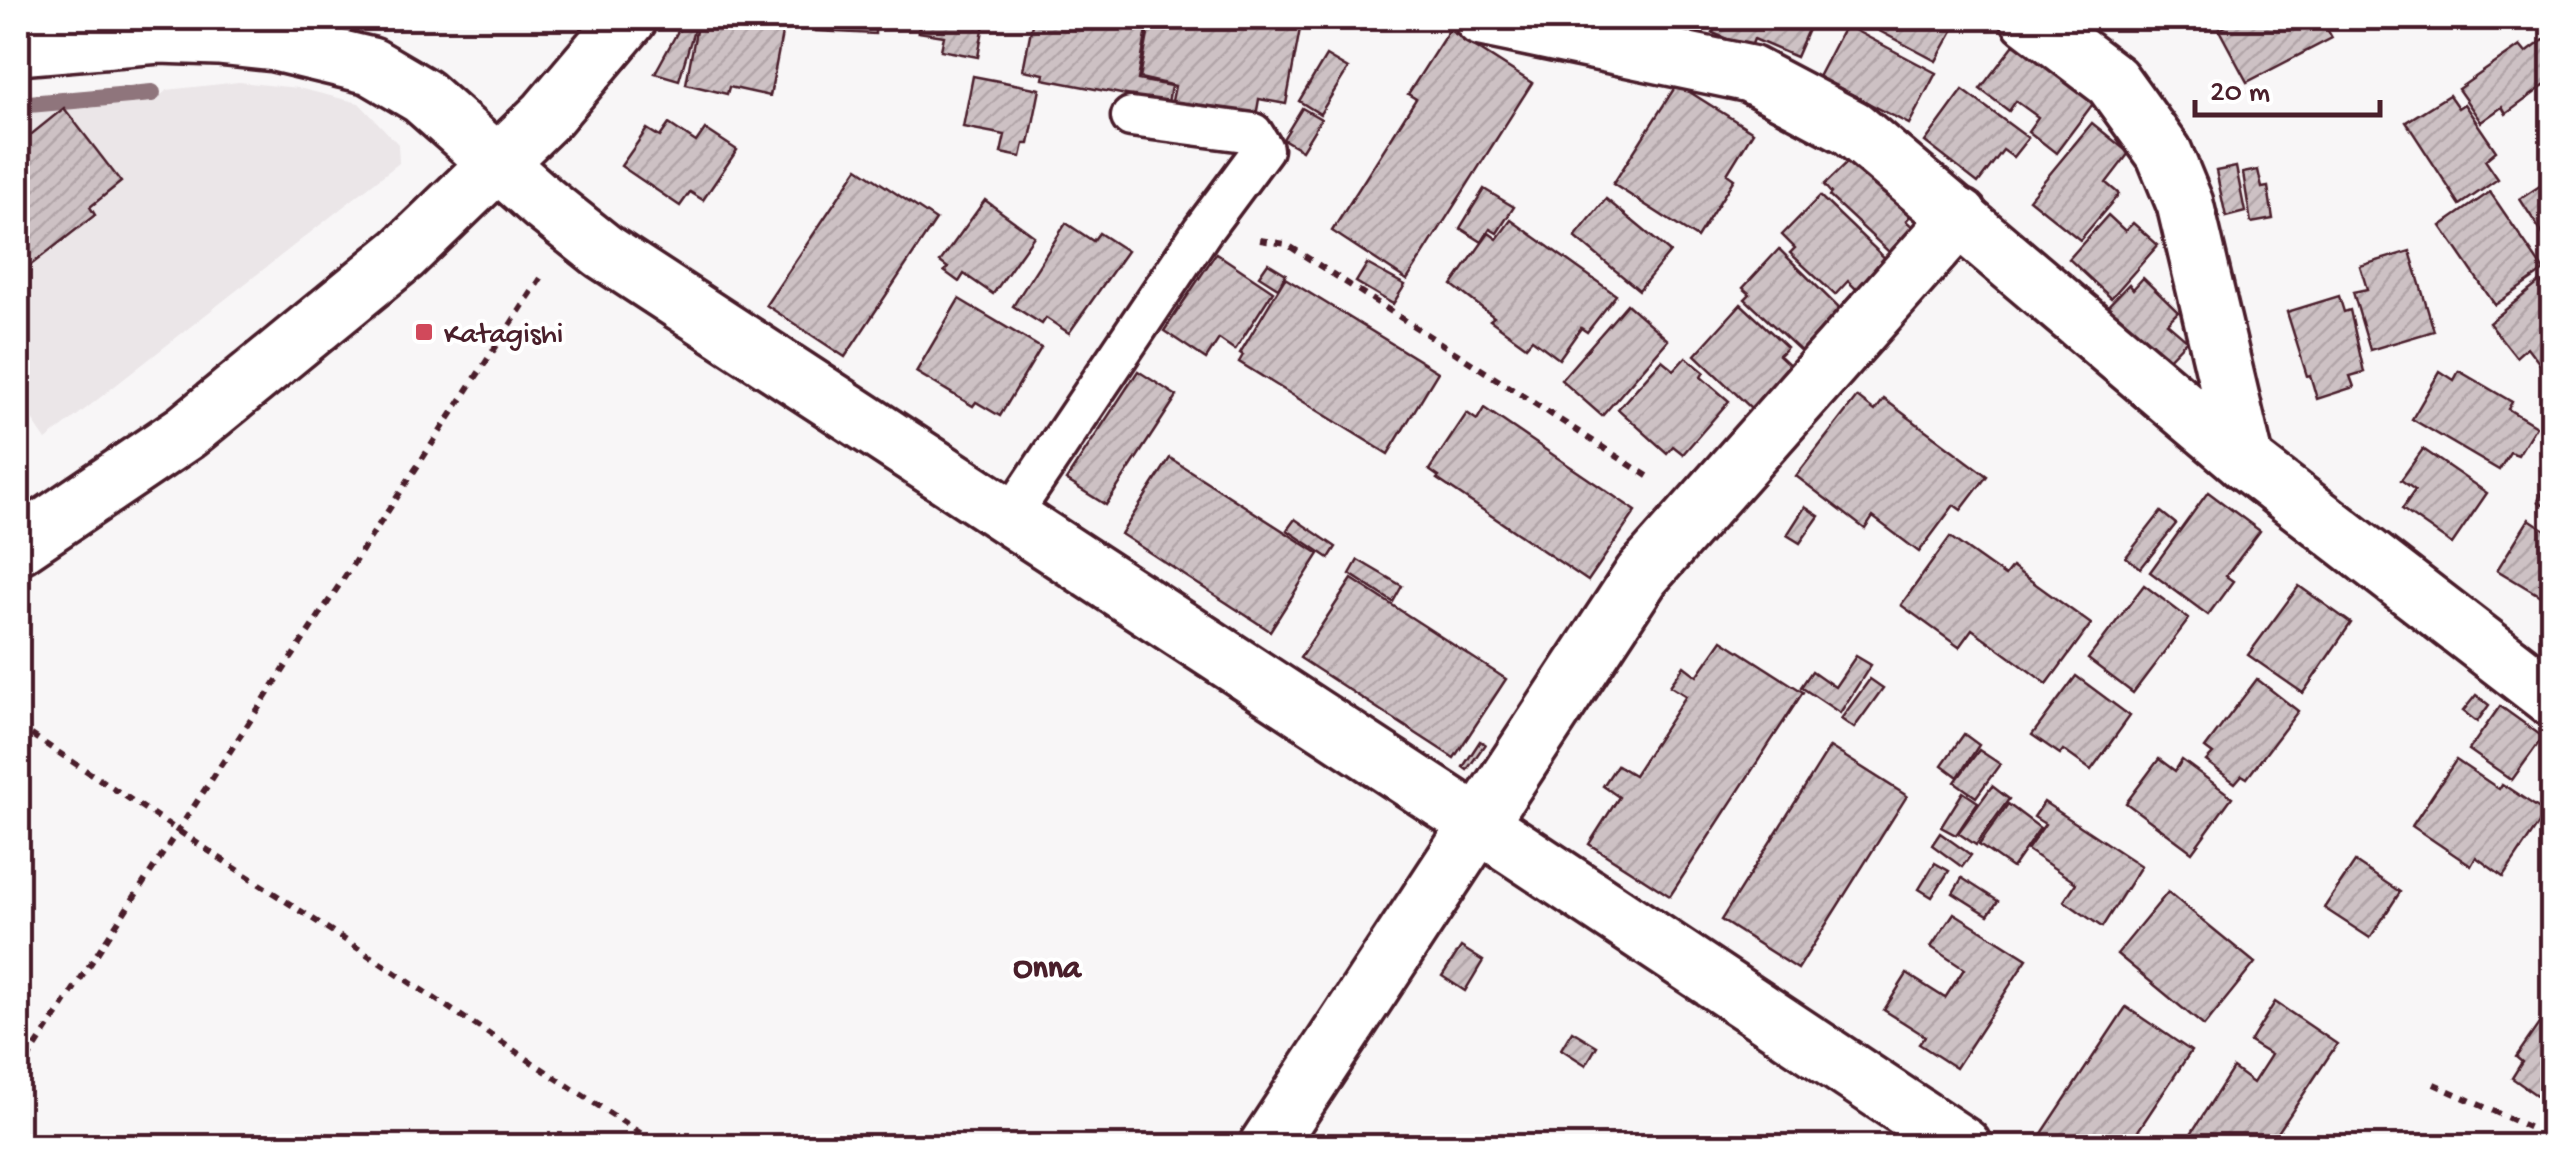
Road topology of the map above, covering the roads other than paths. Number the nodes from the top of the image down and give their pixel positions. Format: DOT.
graph roads {
  1 [pos="629,18"];
  2 [pos="1482,18"];
  3 [pos="2029,18"];
  4 [pos="73,30"];
  5 [pos="281,30"];
  6 [pos="18,47"];
  7 [pos="1132,117"];
  8 [pos="497,164"];
  9 [pos="1960,216"];
  10 [pos="2246,462"];
  11 [pos="1010,517"];
  12 [pos="18,546"];
  13 [pos="2552,698"];
  14 [pos="1477,824"];
  15 [pos="1267,1146"];
  16 [pos="1963,1146"];
  1 -- 8 [label="street"];
  2 -- 9 [label="street"];
  3 -- 10 [label="street"];
  4 -- 5 [label="street"];
  4 -- 6 [label="street"];
  5 -- 8 [label="street"];
  7 -- 11 [label="lane"];
  8 -- 11 [label="street"];
  8 -- 12 [label="street"];
  9 -- 10 [label="street"];
  9 -- 14 [label="street"];
  10 -- 13 [label="street"];
  11 -- 14 [label="street"];
  14 -- 15 [label="street"];
  14 -- 16 [label="street"];
}
